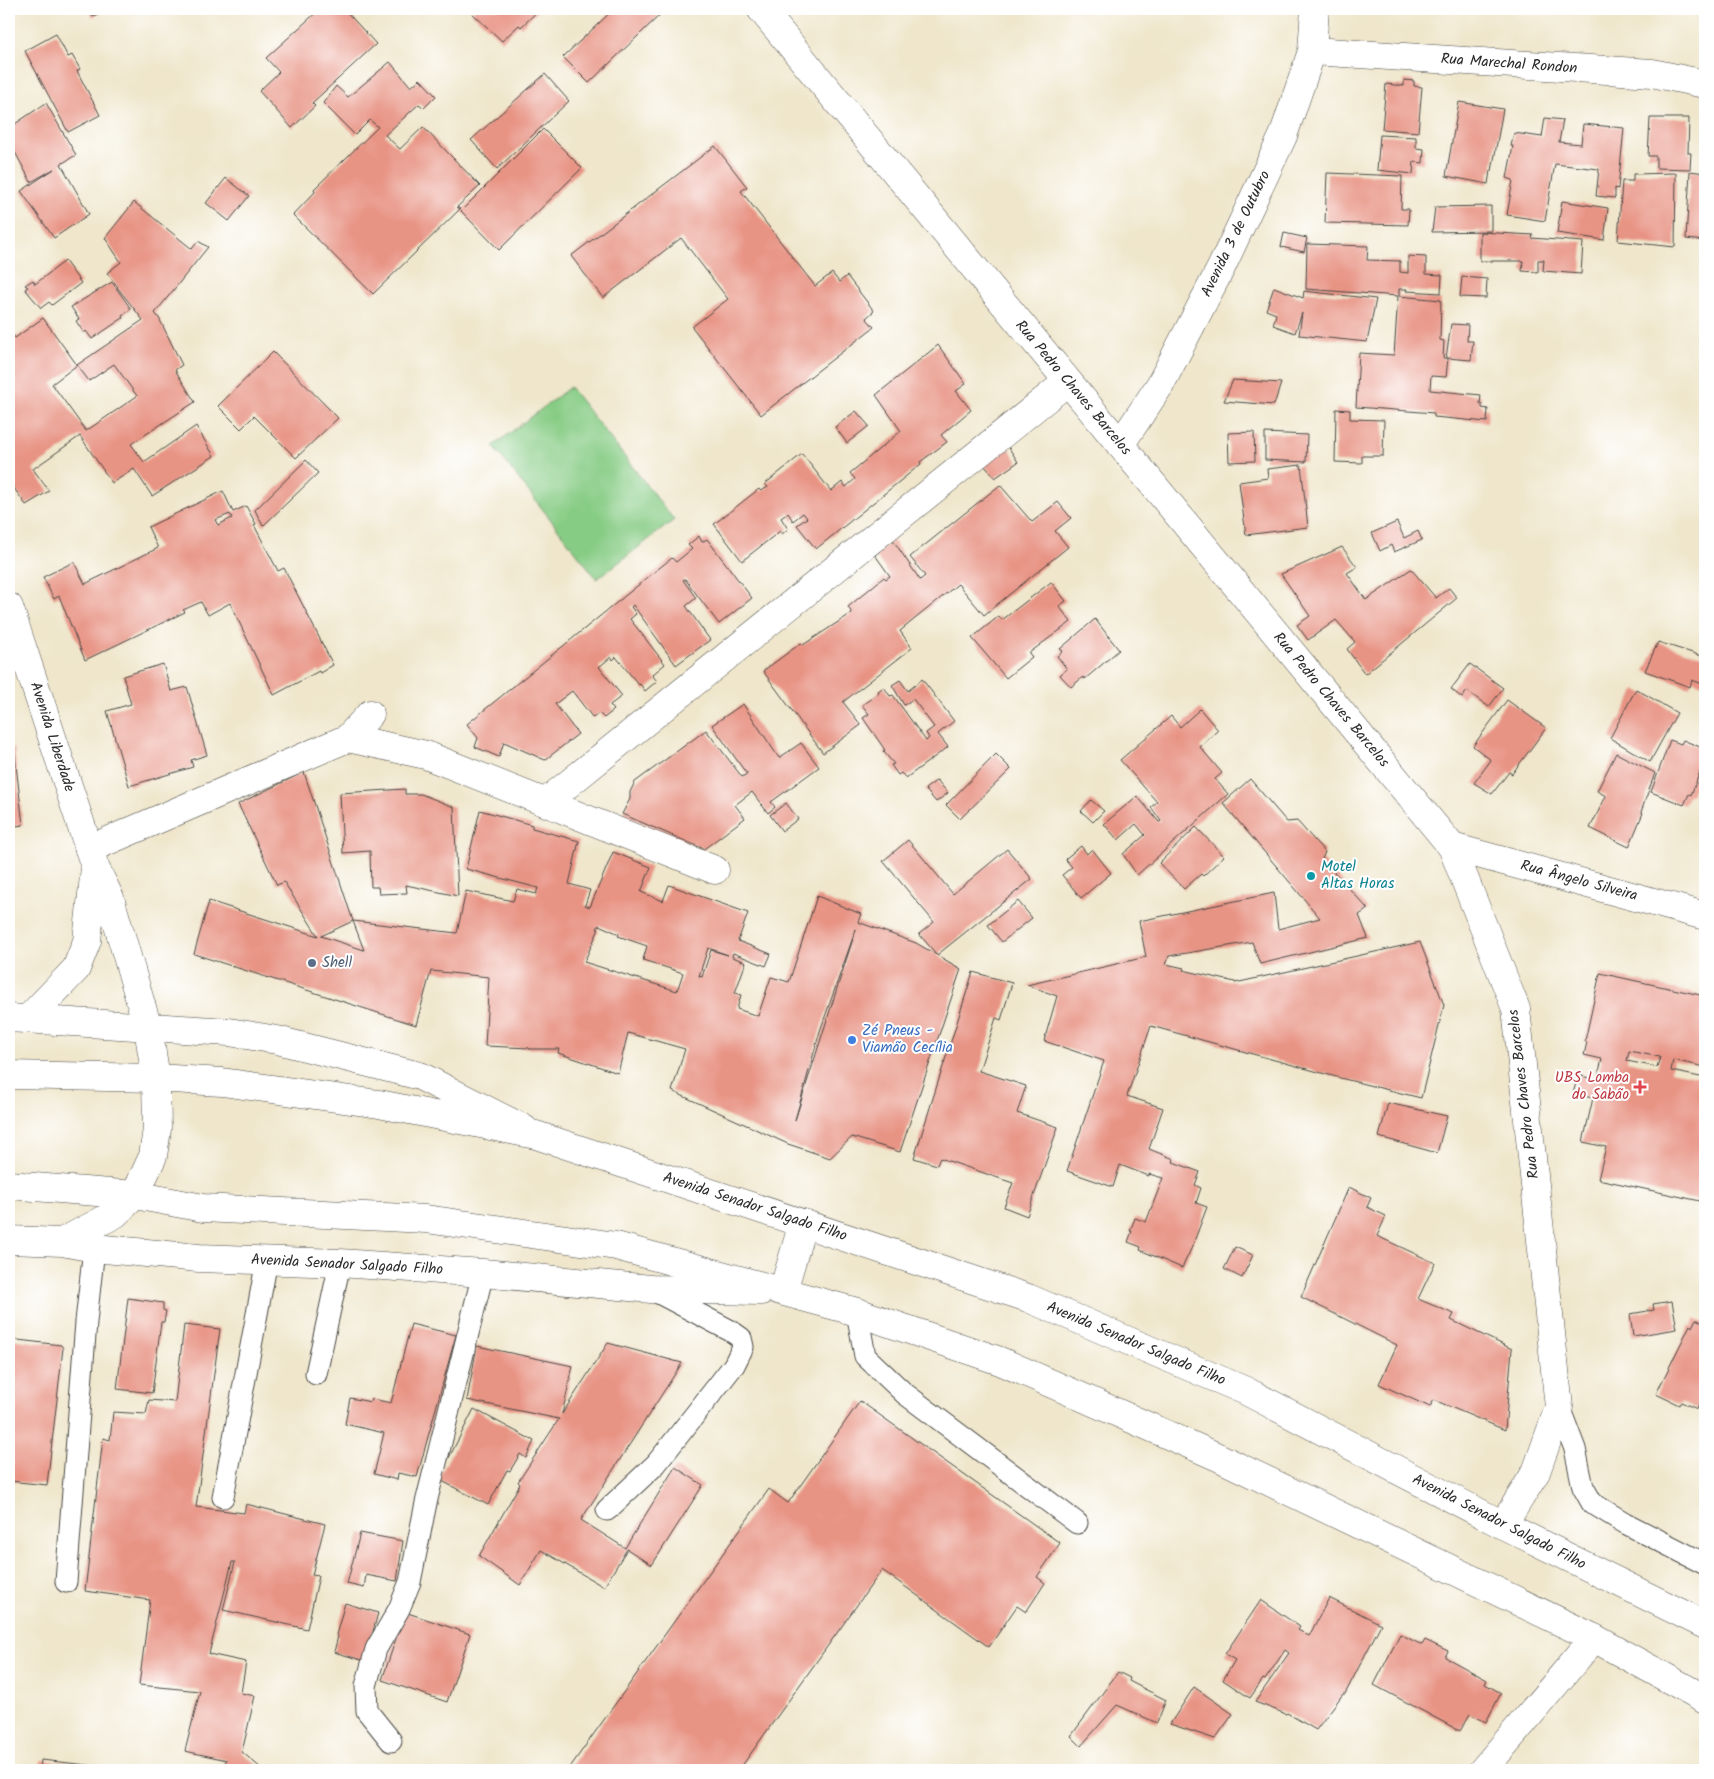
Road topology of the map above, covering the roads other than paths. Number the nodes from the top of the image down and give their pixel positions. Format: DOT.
graph roads {
  1 [pos="761,9"];
  2 [pos="1315,9"];
  3 [pos="1312,51"];
  4 [pos="1705,84"];
  5 [pos="1067,382"];
  6 [pos="1120,445"];
  7 [pos="9,607"];
  8 [pos="370,714"];
  9 [pos="348,738"];
  10 [pos="546,802"];
  11 [pos="1452,847"];
  12 [pos="92,858"];
  13 [pos="715,870"];
  14 [pos="1705,916"];
  15 [pos="18,1019"];
  16 [pos="148,1028"];
  17 [pos="9,1076"];
  18 [pos="156,1078"];
  19 [pos="536,1135"];
  20 [pos="9,1185"];
  21 [pos="135,1195"];
  22 [pos="804,1223"];
  23 [pos="9,1240"];
  24 [pos="62,1242"];
  25 [pos="94,1248"];
  26 [pos="266,1260"];
  27 [pos="340,1264"];
  28 [pos="483,1273"];
  29 [pos="651,1289"];
  30 [pos="783,1291"];
  31 [pos="857,1312"];
  32 [pos="316,1374"];
  33 [pos="1559,1407"];
  34 [pos="223,1497"];
  35 [pos="607,1510"];
  36 [pos="1077,1524"];
  37 [pos="1503,1525"];
  38 [pos="1705,1564"];
  39 [pos="66,1582"];
  40 [pos="1705,1625"];
  41 [pos="1594,1638"];
  42 [pos="1705,1699"];
  43 [pos="390,1741"];
  44 [pos="1483,1770"];
  1 -- 5 [label="main road, Rua Pedro Chaves Barcelos"];
  2 -- 3 [label="main road, Avenida 3 de Outubro"];
  3 -- 4 [label="main road, Rua Marechal Rondon"];
  3 -- 6 [label="main road, Avenida 3 de Outubro"];
  5 -- 6 [label="main road, Rua Pedro Chaves Barcelos"];
  5 -- 10 [label="main road"];
  6 -- 11 [label="main road, Rua Pedro Chaves Barcelos"];
  7 -- 12 [label="main road, Avenida Liberdade"];
  8 -- 9 [label="main road"];
  9 -- 10 [label="main road"];
  9 -- 12 [label="main road"];
  10 -- 13 [label="main road"];
  11 -- 14 [label="main road, Rua Ângelo Silveira"];
  11 -- 33 [label="main road, Rua Pedro Chaves Barcelos"];
  12 -- 15 [label="main road, Avenida Liberdade"];
  12 -- 16 [label="main road, Avenida Liberdade"];
  15 -- 16 [label="main road, Avenida Senador Salgado Filho"];
  16 -- 18 [label="main road"];
  16 -- 19 [label="main road, Avenida Senador Salgado Filho"];
  17 -- 18 [label="main road, Avenida Senador Salgado Filho"];
  18 -- 19 [label="main road, Avenida Senador Salgado Filho"];
  18 -- 21 [label="main road"];
  19 -- 22 [label="main road, Avenida Senador Salgado Filho"];
  20 -- 21 [label="main road, Avenida Senador Salgado Filho"];
  21 -- 24 [label="main road"];
  21 -- 30 [label="main road, Avenida Senador Salgado Filho"];
  22 -- 30 [label="main road"];
  22 -- 37 [label="main road, Avenida Senador Salgado Filho"];
  23 -- 24 [label="main road, Avenida Senador Salgado Filho"];
  24 -- 25 [label="main road, Avenida Senador Salgado Filho"];
  25 -- 26 [label="main road, Avenida Senador Salgado Filho"];
  25 -- 39 [label="lane"];
  26 -- 27 [label="main road, Avenida Senador Salgado Filho"];
  26 -- 34 [label="lane"];
  27 -- 28 [label="main road, Avenida Senador Salgado Filho"];
  27 -- 32 [label="lane"];
  28 -- 29 [label="main road, Avenida Senador Salgado Filho"];
  28 -- 43 [label="lane"];
  29 -- 30 [label="main road, Avenida Senador Salgado Filho"];
  29 -- 35 [label="lane"];
  30 -- 31 [label="main road, Avenida Senador Salgado Filho"];
  31 -- 36 [label="lane"];
  31 -- 41 [label="main road, Avenida Senador Salgado Filho"];
  33 -- 37 [label="main road, Rua Pedro Chaves Barcelos"];
  33 -- 38 [label="lane"];
  37 -- 40 [label="main road, Avenida Senador Salgado Filho"];
  41 -- 42 [label="main road, Avenida Senador Salgado Filho"];
  41 -- 44 [label="main road"];
}
